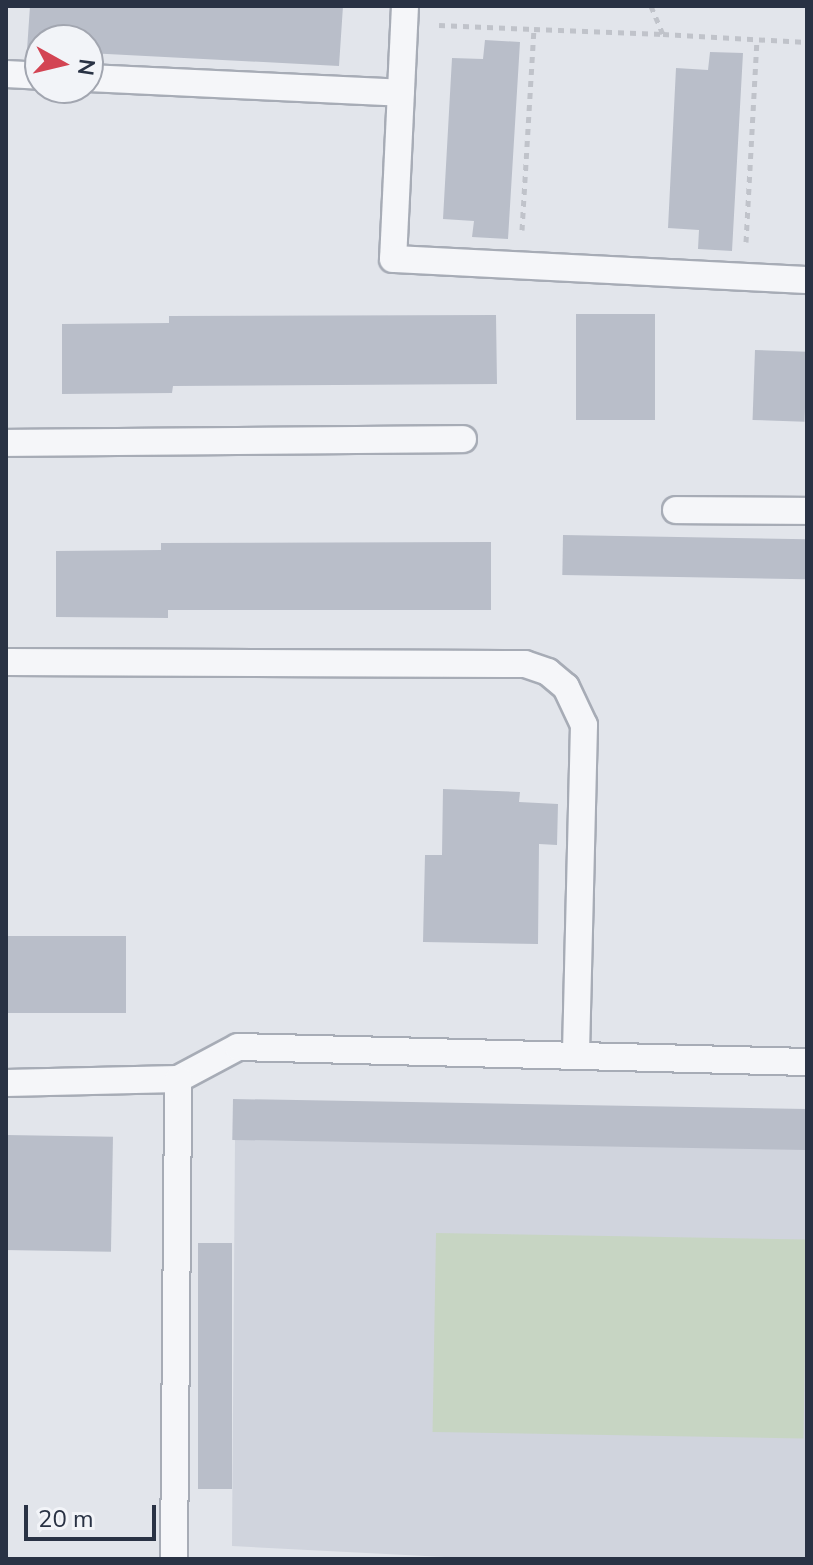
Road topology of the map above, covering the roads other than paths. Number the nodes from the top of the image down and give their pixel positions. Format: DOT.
graph roads {
  1 [pos="405,15"];
  2 [pos="104,79"];
  3 [pos="401,93"];
  4 [pos="807,280"];
  5 [pos="463,439"];
  6 [pos="6,443"];
  7 [pos="676,510"];
  8 [pos="807,511"];
  9 [pos="6,662"];
  10 [pos="576,1056"];
  11 [pos="807,1062"];
  12 [pos="178,1079"];
  13 [pos="6,1083"];
  14 [pos="174,1559"];
  1 -- 3 [label="lane"];
  2 -- 3 [label="lane"];
  3 -- 4 [label="lane"];
  5 -- 6 [label="lane"];
  7 -- 8 [label="lane"];
  9 -- 10 [label="lane"];
  10 -- 11 [label="lane"];
  10 -- 12 [label="lane"];
  12 -- 13 [label="lane"];
  12 -- 14 [label="lane"];
}
